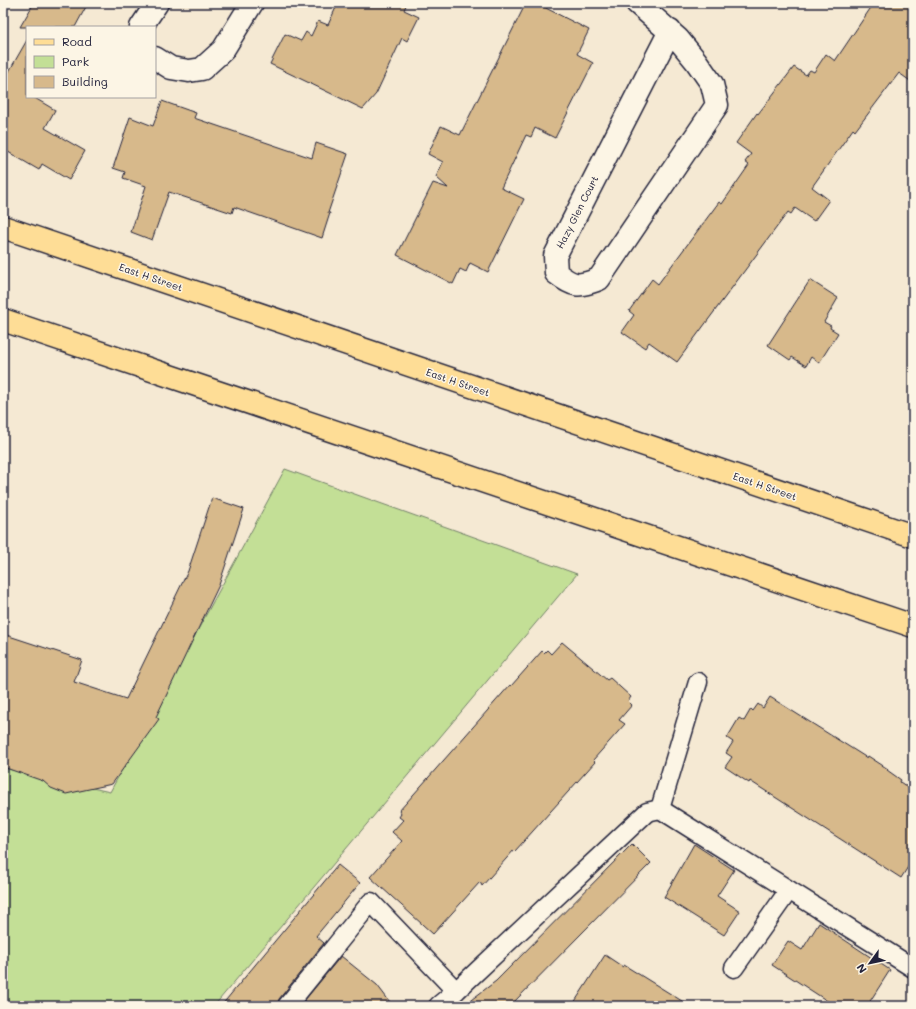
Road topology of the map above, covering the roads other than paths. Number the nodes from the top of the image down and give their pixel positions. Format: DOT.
graph roads {
  1 [pos="157,3"];
  2 [pos="252,3"];
  3 [pos="637,3"];
  4 [pos="142,26"];
  5 [pos="670,31"];
  6 [pos="156,59"];
  7 [pos="3,227"];
  8 [pos="3,320"];
  9 [pos="913,536"];
  10 [pos="913,626"];
  11 [pos="698,682"];
  12 [pos="660,809"];
  13 [pos="789,890"];
  14 [pos="734,968"];
  15 [pos="913,968"];
  16 [pos="456,991"];
  17 [pos="287,1006"];
  18 [pos="438,1006"];
  1 -- 4 [label="street"];
  2 -- 6 [label="street"];
  3 -- 5 [label="street"];
  5 -- 5 [label="street, Hazy Glen Court"];
  7 -- 9 [label="main road, East H Street"];
  8 -- 10 [label="main road"];
  11 -- 12 [label="lane"];
  12 -- 13 [label="lane"];
  12 -- 16 [label="lane"];
  13 -- 14 [label="lane"];
  13 -- 15 [label="lane"];
  16 -- 17 [label="lane"];
  16 -- 18 [label="lane"];
}
